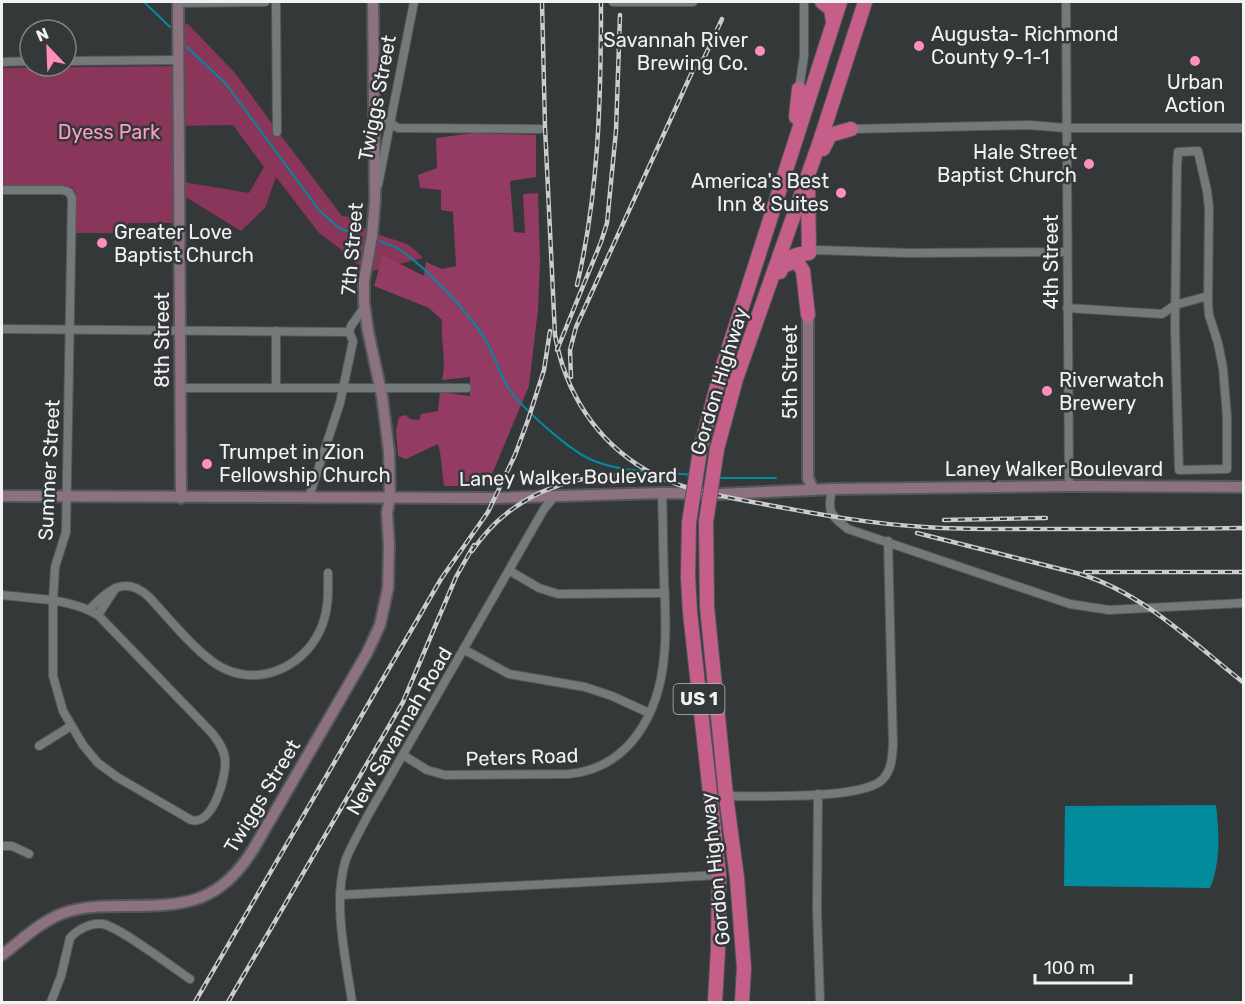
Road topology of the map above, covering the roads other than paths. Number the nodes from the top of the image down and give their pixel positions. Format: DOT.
graph roads {
  1 [pos="178,2"];
  2 [pos="265,2"];
  3 [pos="276,2"];
  4 [pos="374,2"];
  5 [pos="414,2"];
  6 [pos="613,2"];
  7 [pos="693,2"];
  8 [pos="804,2"];
  9 [pos="822,2"];
  10 [pos="840,2"];
  11 [pos="876,2"];
  12 [pos="1066,2"];
  13 [pos="863,8"];
  14 [pos="832,26"];
  15 [pos="179,56"];
  16 [pos="78,60"];
  17 [pos="18,61"];
  18 [pos="2,62"];
  19 [pos="799,89"];
  20 [pos="831,107"];
  21 [pos="374,120"];
  22 [pos="392,123"];
  23 [pos="1066,128"];
  24 [pos="1244,128"];
  25 [pos="540,129"];
  26 [pos="851,129"];
  27 [pos="277,132"];
  28 [pos="809,179"];
  29 [pos="780,188"];
  30 [pos="2,190"];
  31 [pos="375,201"];
  32 [pos="1067,252"];
  33 [pos="808,253"];
  34 [pos="782,267"];
  35 [pos="1208,296"];
  36 [pos="1175,304"];
  37 [pos="364,306"];
  38 [pos="1067,308"];
  39 [pos="808,315"];
  40 [pos="2,329"];
  41 [pos="70,330"];
  42 [pos="180,331"];
  43 [pos="276,331"];
  44 [pos="349,332"];
  45 [pos="180,388"];
  46 [pos="276,388"];
  47 [pos="343,388"];
  48 [pos="380,388"];
  49 [pos="467,388"];
  50 [pos="723,423"];
  51 [pos="1069,486"];
  52 [pos="1244,487"];
  53 [pos="832,489"];
  54 [pos="813,490"];
  55 [pos="662,493"];
  56 [pos="2,496"];
  57 [pos="555,496"];
  58 [pos="68,497"];
  59 [pos="309,497"];
  60 [pos="390,497"];
  61 [pos="181,498"];
  62 [pos="888,541"];
  63 [pos="510,571"];
  64 [pos="328,573"];
  65 [pos="116,588"];
  66 [pos="665,593"];
  67 [pos="2,595"];
  68 [pos="53,601"];
  69 [pos="1244,603"];
  70 [pos="89,610"];
  71 [pos="98,615"];
  72 [pos="465,650"];
  73 [pos="649,713"];
  74 [pos="71,726"];
  75 [pos="39,746"];
  76 [pos="403,755"];
  77 [pos="818,794"];
  78 [pos="726,796"];
  79 [pos="2,846"];
  80 [pos="29,854"];
  81 [pos="719,875"];
  82 [pos="340,895"];
  83 [pos="2,955"];
  84 [pos="190,979"];
  85 [pos="51,1002"];
  86 [pos="352,1002"];
  87 [pos="715,1002"];
  88 [pos="742,1002"];
  89 [pos="820,1002"];
  1 -- 2 [label="street"];
  1 -- 15 [label="main road, 8th Street"];
  3 -- 27 [label="street"];
  4 -- 21 [label="main road, 7th Street"];
  5 -- 22 [label="street, Twiggs Street"];
  6 -- 7 [label="street"];
  8 -- 19 [label="street"];
  9 -- 14 [label="highway"];
  10 -- 14 [label="highway, Gordon Highway / US 1"];
  11 -- 13 [label="highway"];
  12 -- 23 [label="street, 4th Street"];
  13 -- 20 [label="highway, Gordon Highway / US 1"];
  14 -- 29 [label="highway, Gordon Highway / US 1"];
  15 -- 16 [label="street"];
  15 -- 42 [label="main road, 8th Street"];
  17 -- 18 [label="street"];
  19 -- 29 [label="highway"];
  20 -- 26 [label="highway"];
  20 -- 28 [label="highway, Gordon Highway / US 1"];
  21 -- 22 [label="street"];
  21 -- 31 [label="main road, 7th Street"];
  22 -- 25 [label="street"];
  22 -- 31 [label="street, Twiggs Street"];
  23 -- 24 [label="street"];
  23 -- 26 [label="street"];
  23 -- 32 [label="street, 4th Street"];
  26 -- 28 [label="highway"];
  28 -- 33 [label="highway"];
  28 -- 50 [label="highway, Gordon Highway / US 1"];
  29 -- 81 [label="highway, Gordon Highway / US 1, bridge"];
  30 -- 41 [label="street, Summer Street"];
  31 -- 37 [label="main road, 7th Street"];
  32 -- 33 [label="street"];
  32 -- 38 [label="street, 4th Street"];
  33 -- 34 [label="highway"];
  33 -- 39 [label="main road, 5th Street"];
  34 -- 39 [label="highway"];
  34 -- 50 [label="highway"];
  35 -- 36 [label="street"];
  35 -- 36 [label="street"];
  35 -- 36 [label="street"];
  36 -- 38 [label="street"];
  37 -- 44 [label="street"];
  37 -- 48 [label="main road, 7th Street"];
  38 -- 51 [label="street, 4th Street"];
  39 -- 54 [label="main road, 5th Street"];
  40 -- 41 [label="street"];
  41 -- 42 [label="street"];
  41 -- 58 [label="street, Summer Street"];
  42 -- 43 [label="street"];
  42 -- 45 [label="main road, 8th Street"];
  43 -- 44 [label="street"];
  43 -- 46 [label="street"];
  44 -- 47 [label="street"];
  45 -- 46 [label="street"];
  45 -- 61 [label="main road, 8th Street"];
  46 -- 47 [label="street"];
  47 -- 48 [label="street"];
  47 -- 59 [label="street"];
  48 -- 49 [label="street"];
  48 -- 60 [label="main road, 7th Street"];
  50 -- 78 [label="highway, Gordon Highway / US 1, bridge"];
  51 -- 52 [label="main road, Laney Walker Boulevard"];
  51 -- 53 [label="main road, Laney Walker Boulevard"];
  53 -- 54 [label="main road, Laney Walker Boulevard"];
  53 -- 62 [label="street"];
  54 -- 55 [label="main road, Laney Walker Boulevard"];
  55 -- 57 [label="main road, Laney Walker Boulevard"];
  55 -- 66 [label="street, Peters Road"];
  56 -- 58 [label="main road, Laney Walker Boulevard"];
  57 -- 60 [label="main road, Laney Walker Boulevard"];
  57 -- 63 [label="street, New Savannah Road"];
  58 -- 61 [label="main road, Laney Walker Boulevard"];
  58 -- 68 [label="street, Summer Street"];
  59 -- 60 [label="main road, Laney Walker Boulevard"];
  59 -- 61 [label="main road, Laney Walker Boulevard"];
  60 -- 83 [label="main road, Twiggs Street"];
  62 -- 69 [label="street"];
  62 -- 77 [label="street"];
  63 -- 66 [label="street"];
  63 -- 72 [label="street, New Savannah Road"];
  64 -- 65 [label="street"];
  65 -- 70 [label="street"];
  65 -- 71 [label="street"];
  66 -- 73 [label="street, Peters Road"];
  67 -- 68 [label="street"];
  68 -- 70 [label="street"];
  68 -- 74 [label="street, Summer Street"];
  70 -- 71 [label="street"];
  71 -- 74 [label="street, Summer Street"];
  72 -- 73 [label="street"];
  72 -- 76 [label="street, New Savannah Road"];
  73 -- 76 [label="street, Peters Road"];
  74 -- 75 [label="street"];
  76 -- 82 [label="street, New Savannah Road"];
  77 -- 78 [label="street"];
  77 -- 89 [label="street"];
  78 -- 88 [label="highway, Gordon Highway / US 1"];
  79 -- 80 [label="street"];
  81 -- 82 [label="street"];
  81 -- 87 [label="highway, Gordon Highway / US 1"];
  82 -- 86 [label="street, New Savannah Road"];
  84 -- 85 [label="street"];
}
